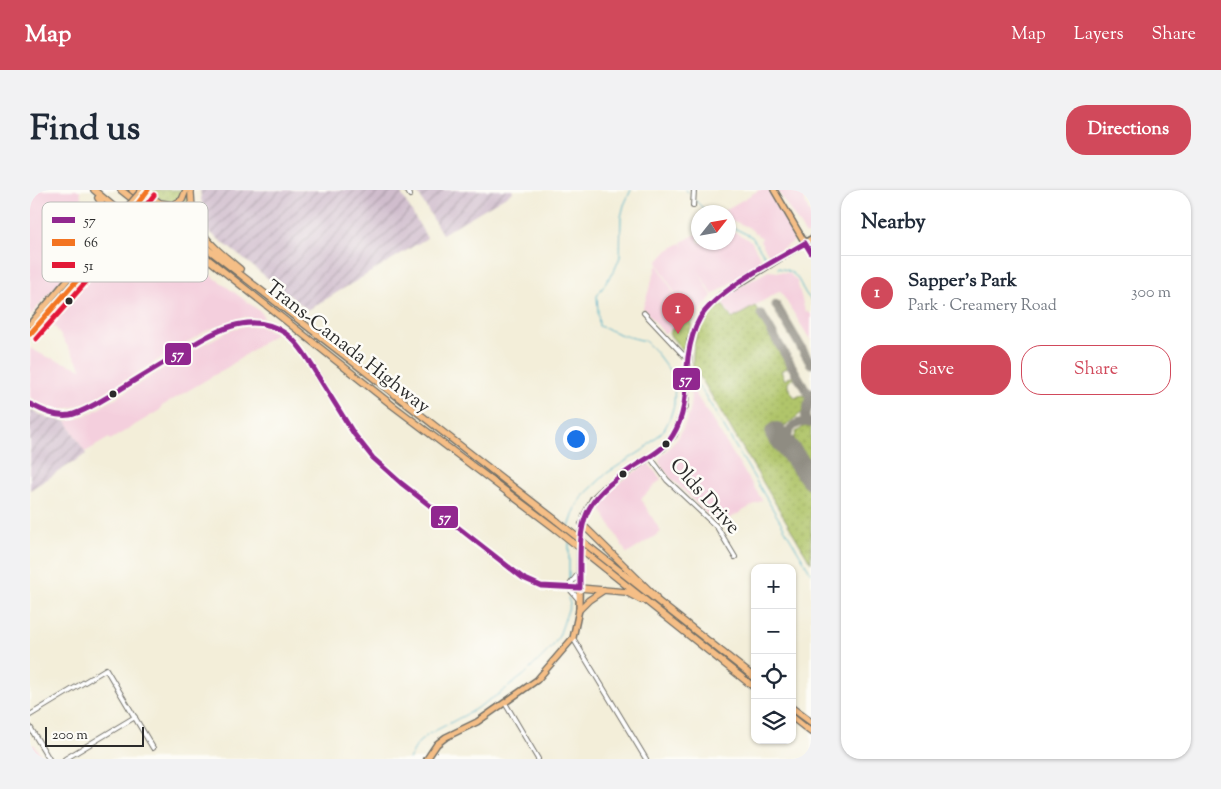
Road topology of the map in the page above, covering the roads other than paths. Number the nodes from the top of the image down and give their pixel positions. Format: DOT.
graph roads {
  1 [pos="93,190"];
  2 [pos="121,190"];
  3 [pos="132,190"];
  4 [pos="141,190"];
  5 [pos="148,190"];
  6 [pos="186,190"];
  7 [pos="407,190"];
  8 [pos="694,190"];
  9 [pos="774,190"];
  10 [pos="410,195"];
  11 [pos="101,202"];
  12 [pos="107,202"];
  13 [pos="134,202"];
  14 [pos="136,202"];
  15 [pos="136,202"];
  16 [pos="148,202"];
  17 [pos="159,202"];
  18 [pos="178,202"];
  19 [pos="693,205"];
  20 [pos="208,238"];
  21 [pos="811,239"];
  22 [pos="805,243"];
  23 [pos="208,249"];
  24 [pos="811,254"];
  25 [pos="208,260"];
  26 [pos="208,265"];
  27 [pos="65,282"];
  28 [pos="76,282"];
  29 [pos="257,299"];
  30 [pos="644,313"];
  31 [pos="300,320"];
  32 [pos="30,324"];
  33 [pos="30,334"];
  34 [pos="688,360"];
  35 [pos="30,404"];
  36 [pos="650,457"];
  37 [pos="582,524"];
  38 [pos="735,556"];
  39 [pos="581,571"];
  40 [pos="568,587"];
  41 [pos="580,588"];
  42 [pos="604,590"];
  43 [pos="579,600"];
  44 [pos="579,610"];
  45 [pos="696,631"];
  46 [pos="691,637"];
  47 [pos="573,638"];
  48 [pos="751,675"];
  49 [pos="751,685"];
  50 [pos="505,703"];
  51 [pos="796,711"];
  52 [pos="30,714"];
  53 [pos="135,717"];
  54 [pos="796,720"];
  55 [pos="811,722"];
  56 [pos="30,727"];
  57 [pos="811,732"];
  58 [pos="154,748"];
  59 [pos="50,759"];
  60 [pos="65,759"];
  61 [pos="427,759"];
  62 [pos="538,759"];
  63 [pos="646,759"];
  1 -- 11 [label="highway"];
  1 -- 12 [label="highway"];
  2 -- 14 [label="highway, Trans-Canada Highway"];
  3 -- 16 [label="highway, Trans-Canada Highway"];
  4 -- 13 [label="main road, bridge"];
  4 -- 17 [label="highway"];
  5 -- 15 [label="main road, bridge"];
  6 -- 18 [label="highway"];
  7 -- 10 [label="street"];
  8 -- 19 [label="street"];
  9 -- 22 [label="main road"];
  20 -- 31 [label="highway"];
  21 -- 22 [label="main road"];
  22 -- 24 [label="street"];
  22 -- 34 [label="main road"];
  23 -- 31 [label="highway, Trans-Canada Highway"];
  25 -- 29 [label="highway, Trans-Canada Highway"];
  26 -- 29 [label="highway"];
  27 -- 32 [label="main road"];
  28 -- 33 [label="main road"];
  29 -- 46 [label="highway, Trans-Canada Highway, bridge"];
  30 -- 34 [label="street"];
  31 -- 45 [label="highway, Trans-Canada Highway, bridge"];
  34 -- 36 [label="main road"];
  35 -- 40 [label="street"];
  36 -- 37 [label="main road"];
  36 -- 38 [label="street, Olds Drive"];
  37 -- 39 [label="main road"];
  37 -- 45 [label="highway"];
  39 -- 40 [label="street"];
  39 -- 41 [label="main road"];
  40 -- 41 [label="street"];
  40 -- 43 [label="street"];
  41 -- 42 [label="highway"];
  41 -- 43 [label="main road"];
  42 -- 44 [label="highway"];
  42 -- 46 [label="highway"];
  43 -- 44 [label="main road"];
  44 -- 47 [label="main road"];
  45 -- 48 [label="highway"];
  46 -- 49 [label="highway"];
  47 -- 50 [label="main road"];
  47 -- 63 [label="street"];
  50 -- 61 [label="main road"];
  50 -- 62 [label="street"];
  51 -- 55 [label="highway"];
  52 -- 53 [label="street"];
  53 -- 58 [label="street"];
  53 -- 60 [label="street"];
  54 -- 57 [label="highway"];
  56 -- 59 [label="street"];
}
